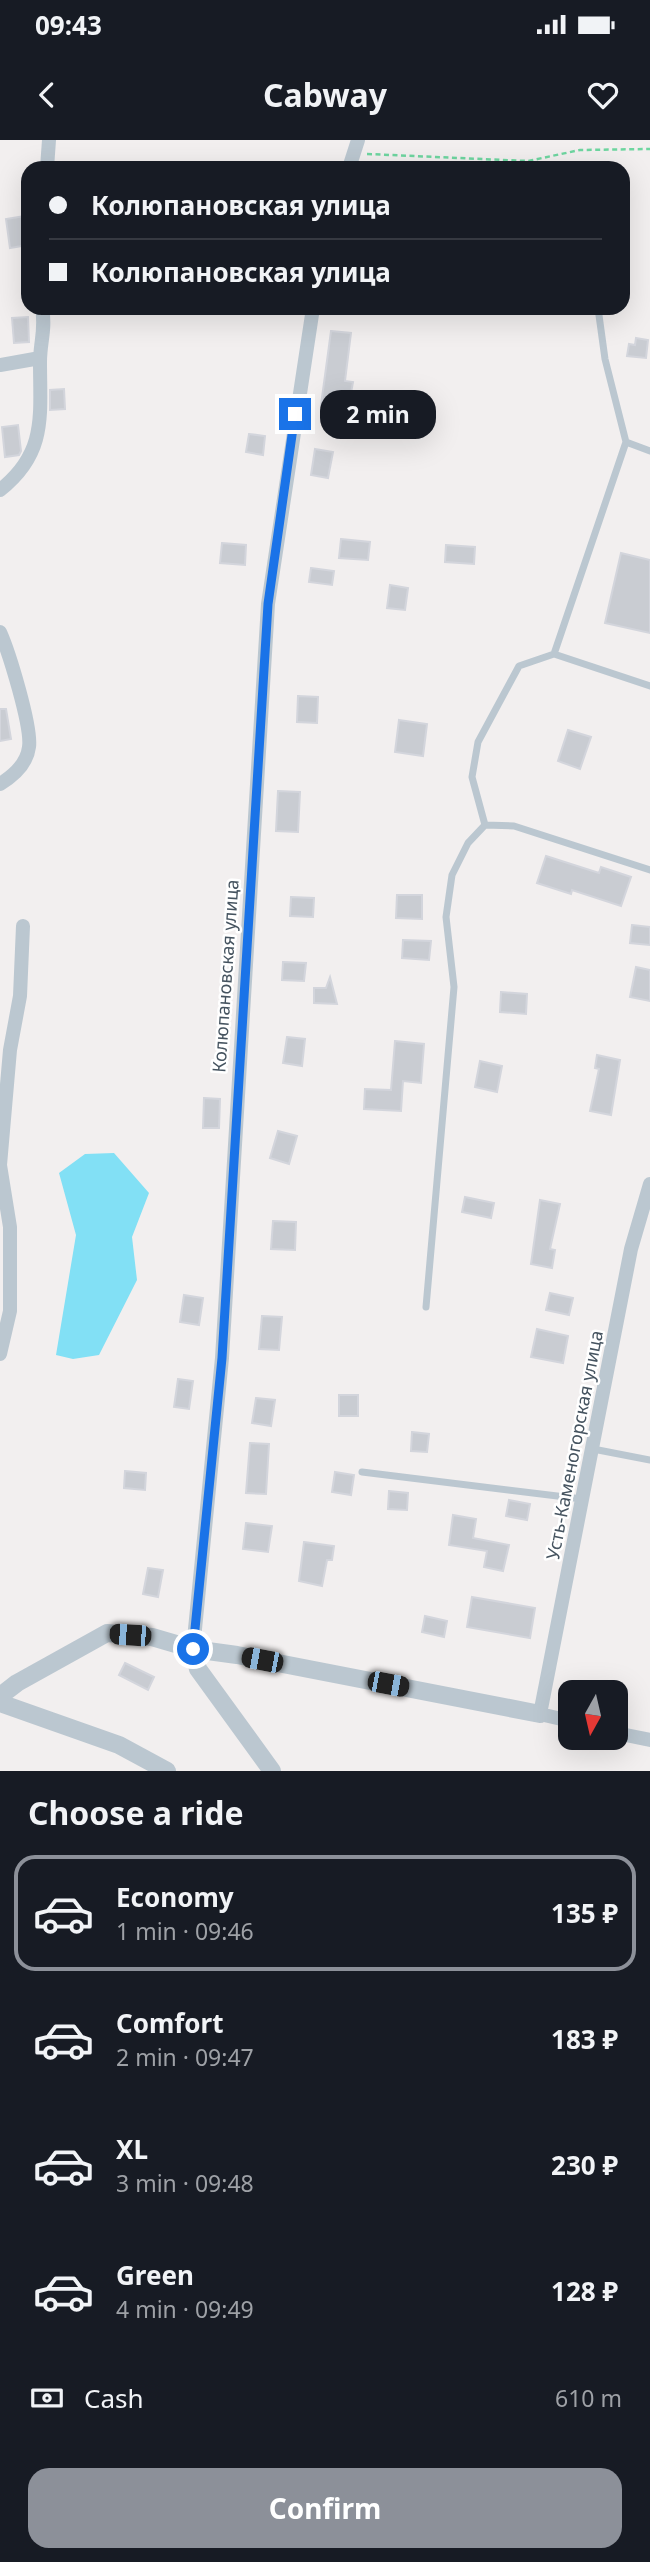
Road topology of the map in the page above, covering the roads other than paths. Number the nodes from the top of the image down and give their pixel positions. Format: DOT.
graph roads {
  1 [pos="49,140"];
  2 [pos="48,161"];
  3 [pos="43,315"];
  4 [pos="312,315"];
  5 [pos="599,315"];
  6 [pos="40,358"];
  7 [pos="0,365"];
  8 [pos="626,442"];
  9 [pos="650,451"];
  10 [pos="0,490"];
  11 [pos="0,632"];
  12 [pos="554,654"];
  13 [pos="650,685"];
  14 [pos="0,783"];
  15 [pos="485,825"];
  16 [pos="650,870"];
  17 [pos="23,926"];
  18 [pos="649,1190"];
  19 [pos="426,1307"];
  20 [pos="0,1354"];
  21 [pos="593,1449"];
  22 [pos="650,1460"];
  23 [pos="362,1472"];
  24 [pos="583,1499"];
  25 [pos="193,1649"];
  26 [pos="0,1696"];
  27 [pos="0,1703"];
  28 [pos="540,1714"];
  29 [pos="558,1718"];
  30 [pos="628,1735"];
  31 [pos="650,1740"];
  32 [pos="167,1771"];
  33 [pos="272,1771"];
  1 -- 2 [label="street"];
  3 -- 6 [label="street"];
  4 -- 25 [label="street, Колюпановская улица"];
  5 -- 8 [label="lane"];
  6 -- 7 [label="street"];
  6 -- 10 [label="street"];
  8 -- 9 [label="lane"];
  8 -- 12 [label="lane"];
  11 -- 14 [label="street"];
  12 -- 13 [label="lane"];
  12 -- 15 [label="lane"];
  15 -- 16 [label="lane"];
  15 -- 19 [label="lane"];
  17 -- 20 [label="street"];
  18 -- 21 [label="street, Усть-Каменогорская улица"];
  21 -- 22 [label="lane"];
  21 -- 24 [label="street, Усть-Каменогорская улица"];
  23 -- 24 [label="lane"];
  24 -- 28 [label="street, Усть-Каменогорская улица"];
  25 -- 26 [label="street"];
  25 -- 28 [label="street"];
  25 -- 33 [label="street"];
  27 -- 32 [label="street"];
  28 -- 29 [label="street"];
  30 -- 31 [label="street"];
}
